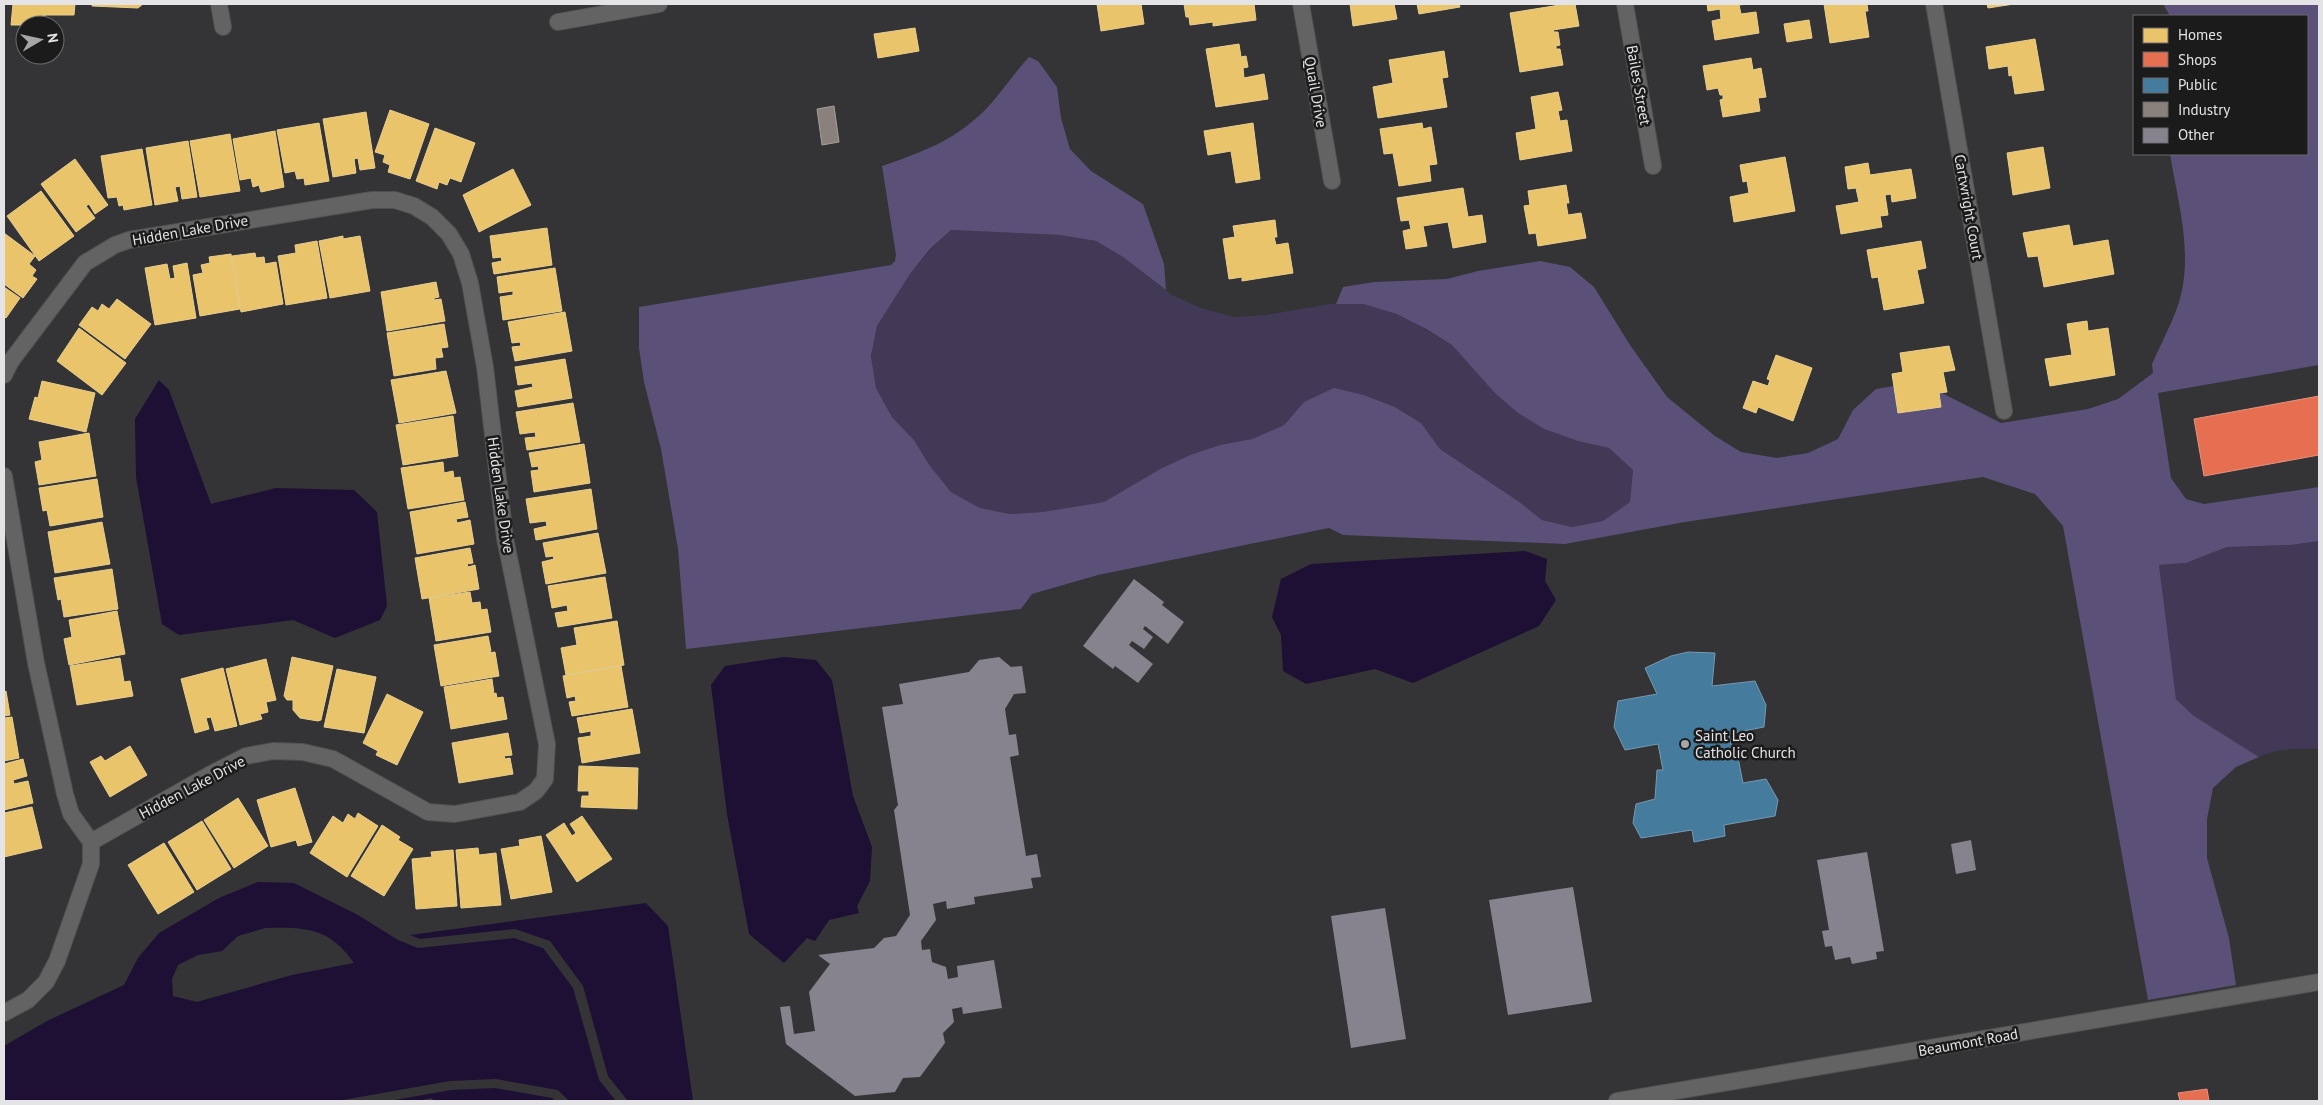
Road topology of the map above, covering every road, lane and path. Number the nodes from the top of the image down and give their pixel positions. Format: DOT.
graph roads {
  1 [pos="219,4"];
  2 [pos="659,4"];
  3 [pos="1301,4"];
  4 [pos="1625,4"];
  5 [pos="1934,4"];
  6 [pos="558,22"];
  7 [pos="223,27"];
  8 [pos="1653,166"];
  9 [pos="1332,180"];
  10 [pos="4,374"];
  11 [pos="2004,411"];
  12 [pos="4,476"];
  13 [pos="91,842"];
  14 [pos="2319,982"];
  15 [pos="4,1013"];
  16 [pos="1617,1101"];
  1 -- 7 [label="street"];
  2 -- 6 [label="street"];
  3 -- 9 [label="street, Quail Drive"];
  4 -- 8 [label="street, Bailes Street"];
  5 -- 11 [label="street, Cartwright Court"];
  10 -- 13 [label="street, Hidden Lake Drive"];
  12 -- 13 [label="street"];
  13 -- 15 [label="street"];
  14 -- 16 [label="street, Beaumont Road"];
}
